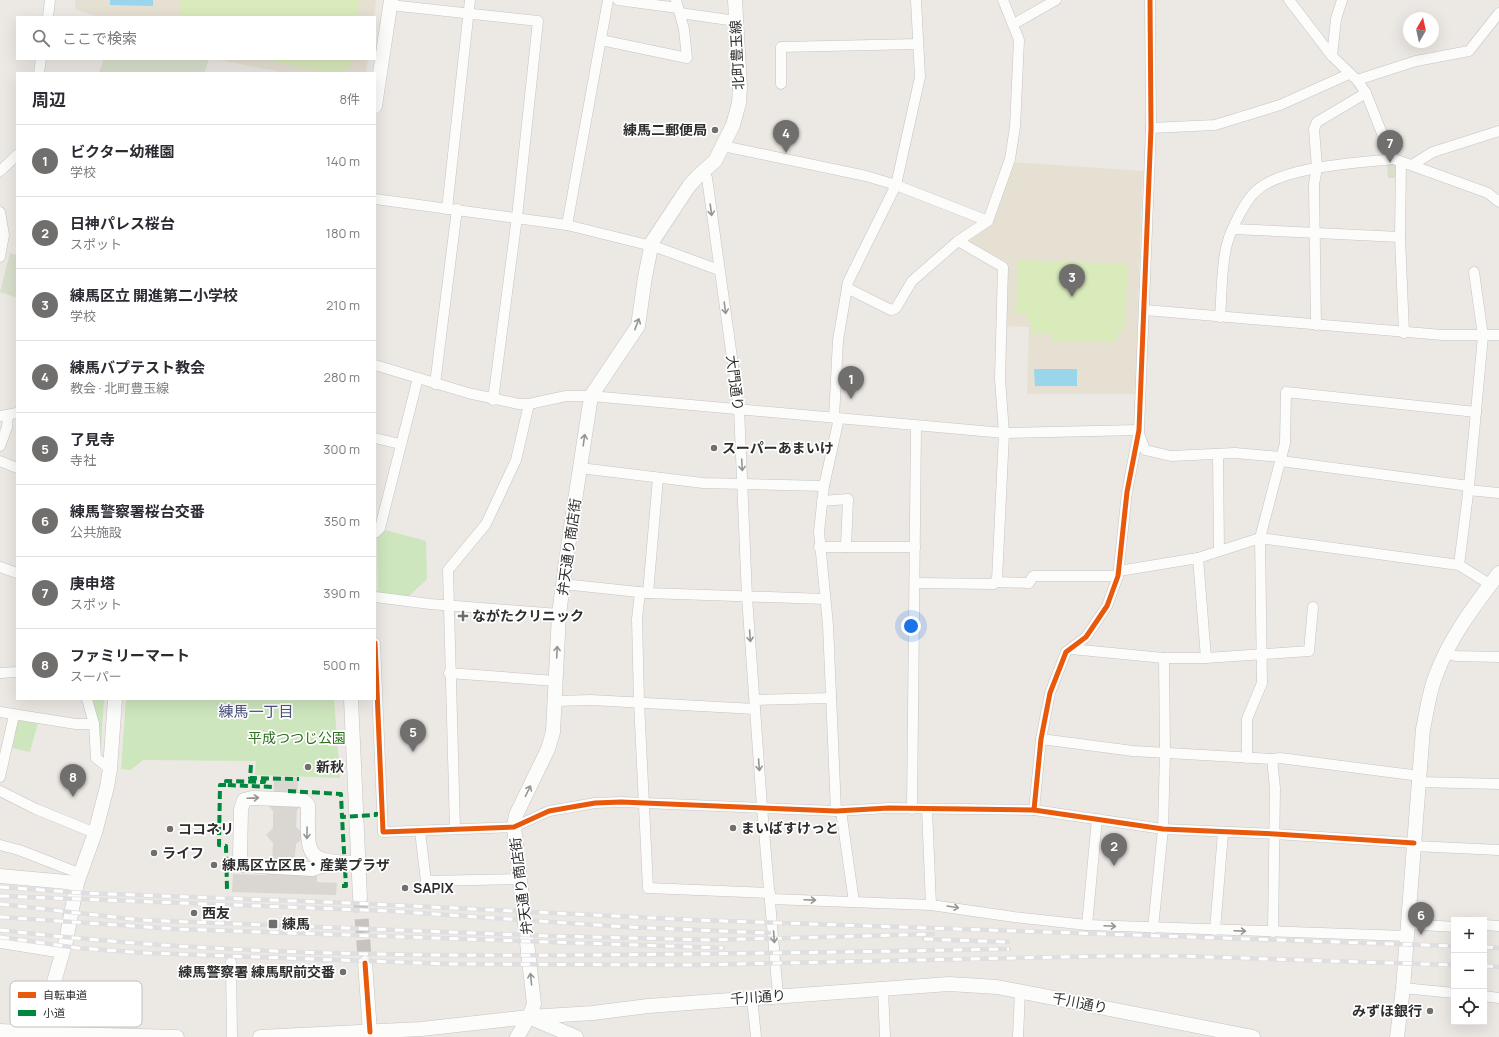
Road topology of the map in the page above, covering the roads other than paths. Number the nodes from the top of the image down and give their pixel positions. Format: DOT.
graph roads {
  1 [pos="50,0"];
  2 [pos="470,0"];
  3 [pos="608,0"];
  4 [pos="618,0"];
  5 [pos="735,0"];
  6 [pos="916,0"];
  7 [pos="1003,0"];
  8 [pos="1056,0"];
  9 [pos="1150,0"];
  10 [pos="1289,0"];
  11 [pos="1342,0"];
  12 [pos="390,2"];
  13 [pos="678,7"];
  14 [pos="469,12"];
  15 [pos="1499,13"];
  16 [pos="48,16"];
  17 [pos="736,21"];
  18 [pos="1014,24"];
  19 [pos="600,40"];
  20 [pos="918,44"];
  21 [pos="1332,56"];
  22 [pos="41,60"];
  23 [pos="39,72"];
  24 [pos="1353,77"];
  25 [pos="780,84"];
  26 [pos="1366,93"];
  27 [pos="376,99"];
  28 [pos="1151,128"];
  29 [pos="1499,131"];
  30 [pos="723,146"];
  31 [pos="16,155"];
  32 [pos="1398,161"];
  33 [pos="1412,165"];
  34 [pos="1317,168"];
  35 [pos="0,171"];
  36 [pos="703,172"];
  37 [pos="896,185"];
  38 [pos="376,199"];
  39 [pos="1499,202"];
  40 [pos="452,209"];
  41 [pos="0,212"];
  42 [pos="517,217"];
  43 [pos="988,220"];
  44 [pos="567,225"];
  45 [pos="1233,229"];
  46 [pos="1315,234"];
  47 [pos="1400,237"];
  48 [pos="958,241"];
  49 [pos="651,246"];
  50 [pos="0,257"];
  51 [pos="719,270"];
  52 [pos="1474,272"];
  53 [pos="847,288"];
  54 [pos="1145,310"];
  55 [pos="1220,317"];
  56 [pos="1316,325"];
  57 [pos="1404,333"];
  58 [pos="1499,335"];
  59 [pos="1483,336"];
  60 [pos="376,365"];
  61 [pos="418,378"];
  62 [pos="435,384"];
  63 [pos="591,396"];
  64 [pos="493,400"];
  65 [pos="529,404"];
  66 [pos="739,408"];
  67 [pos="1476,412"];
  68 [pos="8,415"];
  69 [pos="836,418"];
  70 [pos="916,426"];
  71 [pos="1139,432"];
  72 [pos="1004,433"];
  73 [pos="376,438"];
  74 [pos="400,444"];
  75 [pos="0,446"];
  76 [pos="1218,454"];
  77 [pos="1281,459"];
  78 [pos="0,461"];
  79 [pos="16,468"];
  80 [pos="580,468"];
  81 [pos="658,478"];
  82 [pos="743,484"];
  83 [pos="824,486"];
  84 [pos="1469,488"];
  85 [pos="1499,493"];
  86 [pos="822,501"];
  87 [pos="376,532"];
  88 [pos="1260,538"];
  89 [pos="819,547"];
  90 [pos="846,547"];
  91 [pos="915,547"];
  92 [pos="1219,551"];
  93 [pos="1198,558"];
  94 [pos="1459,565"];
  95 [pos="0,567"];
  96 [pos="16,573"];
  97 [pos="1118,574"];
  98 [pos="1495,579"];
  99 [pos="995,582"];
  100 [pos="915,583"];
  101 [pos="563,584"];
  102 [pos="644,592"];
  103 [pos="376,596"];
  104 [pos="747,597"];
  105 [pos="825,599"];
  106 [pos="449,606"];
  107 [pos="1314,607"];
  108 [pos="559,614"];
  109 [pos="1071,649"];
  110 [pos="1445,653"];
  111 [pos="1260,656"];
  112 [pos="1499,657"];
  113 [pos="1164,658"];
  114 [pos="1206,658"];
  115 [pos="16,672"];
  116 [pos="0,673"];
  117 [pos="449,673"];
  118 [pos="376,680"];
  119 [pos="556,681"];
  120 [pos="831,698"];
  121 [pos="87,700"];
  122 [pos="115,700"];
  123 [pos="351,700"];
  124 [pos="555,701"];
  125 [pos="639,702"];
  126 [pos="755,704"];
  127 [pos="0,712"];
  128 [pos="14,715"];
  129 [pos="94,724"];
  130 [pos="1041,739"];
  131 [pos="1165,754"];
  132 [pos="1247,758"];
  133 [pos="1272,759"];
  134 [pos="110,769"];
  135 [pos="0,777"];
  136 [pos="1419,779"];
  137 [pos="1499,784"];
  138 [pos="0,791"];
  139 [pos="644,803"];
  140 [pos="762,807"];
  141 [pos="912,809"];
  142 [pos="927,809"];
  143 [pos="1034,810"];
  144 [pos="839,811"];
  145 [pos="1097,819"];
  146 [pos="514,827"];
  147 [pos="455,829"];
  148 [pos="1163,829"];
  149 [pos="420,831"];
  150 [pos="95,833"];
  151 [pos="1223,833"];
  152 [pos="1275,834"];
  153 [pos="1414,844"];
  154 [pos="0,845"];
  155 [pos="1499,850"];
  156 [pos="332,863"];
  157 [pos="358,863"];
  158 [pos="0,876"];
  159 [pos="79,878"];
  160 [pos="519,879"];
  161 [pos="770,896"];
  162 [pos="360,898"];
  163 [pos="854,902"];
  164 [pos="931,905"];
  165 [pos="1087,925"];
  166 [pos="1487,925"];
  167 [pos="1451,926"];
  168 [pos="1499,926"];
  169 [pos="1153,928"];
  170 [pos="1215,930"];
  171 [pos="1407,930"];
  172 [pos="1273,932"];
  173 [pos="0,943"];
  174 [pos="63,953"];
  175 [pos="231,962"];
  176 [pos="365,963"];
  177 [pos="55,981"];
  178 [pos="882,988"];
  179 [pos="1402,988"];
  180 [pos="1020,991"];
  181 [pos="1451,993"];
  182 [pos="778,996"];
  183 [pos="1487,996"];
  184 [pos="752,998"];
  185 [pos="1499,998"];
  186 [pos="529,1017"];
  187 [pos="0,1031"];
  188 [pos="370,1032"];
  189 [pos="1221,1034"];
  190 [pos="44,1036"];
  191 [pos="311,1036"];
  192 [pos="177,1037"];
  193 [pos="232,1037"];
  194 [pos="260,1037"];
  195 [pos="518,1037"];
  196 [pos="576,1037"];
  197 [pos="756,1037"];
  198 [pos="885,1037"];
  199 [pos="1018,1037"];
  200 [pos="1253,1037"];
  201 [pos="1397,1037"];
  1 -- 16 [label="street"];
  2 -- 14 [label="street"];
  3 -- 19 [label="street"];
  4 -- 13 [label="street"];
  5 -- 17 [label="main road, 北町豊玉線"];
  6 -- 20 [label="street"];
  7 -- 18 [label="street"];
  8 -- 18 [label="street"];
  9 -- 28 [label="street"];
  10 -- 21 [label="street"];
  11 -- 21 [label="street"];
  12 -- 14 [label="street"];
  12 -- 27 [label="main road"];
  13 -- 17 [label="street"];
  13 -- 19 [label="street"];
  14 -- 40 [label="street"];
  14 -- 42 [label="street"];
  15 -- 24 [label="street"];
  17 -- 30 [label="main road, 北町豊玉線"];
  18 -- 43 [label="street"];
  19 -- 44 [label="street"];
  20 -- 25 [label="street"];
  20 -- 37 [label="street"];
  21 -- 24 [label="street"];
  22 -- 23 [label="street"];
  24 -- 26 [label="street"];
  24 -- 28 [label="street"];
  26 -- 32 [label="street"];
  26 -- 34 [label="street"];
  28 -- 54 [label="street"];
  29 -- 33 [label="street"];
  30 -- 36 [label="main road, 北町豊玉線"];
  30 -- 37 [label="street"];
  31 -- 35 [label="street"];
  32 -- 33 [label="street"];
  32 -- 34 [label="street"];
  32 -- 47 [label="street"];
  33 -- 39 [label="street"];
  34 -- 45 [label="street"];
  34 -- 46 [label="street"];
  36 -- 49 [label="main road, 弁天通り商店街"];
  36 -- 51 [label="street, 大門通り, one-way"];
  37 -- 43 [label="street"];
  37 -- 53 [label="street"];
  38 -- 40 [label="street"];
  40 -- 42 [label="street"];
  40 -- 62 [label="street"];
  41 -- 50 [label="street"];
  42 -- 44 [label="street"];
  42 -- 64 [label="street"];
  43 -- 48 [label="street"];
  44 -- 49 [label="street"];
  45 -- 46 [label="street"];
  45 -- 55 [label="street"];
  46 -- 47 [label="street"];
  46 -- 56 [label="street"];
  47 -- 57 [label="street"];
  48 -- 53 [label="street"];
  48 -- 72 [label="street"];
  49 -- 51 [label="street"];
  63 -- 49 [label="main road, 弁天通り商店街, one-way"];
  51 -- 66 [label="street, 大門通り, one-way"];
  52 -- 59 [label="street"];
  53 -- 69 [label="street"];
  54 -- 55 [label="street"];
  54 -- 71 [label="street"];
  55 -- 56 [label="street"];
  56 -- 57 [label="street"];
  57 -- 59 [label="street"];
  58 -- 59 [label="street"];
  59 -- 67 [label="street"];
  60 -- 61 [label="street"];
  61 -- 62 [label="street"];
  61 -- 74 [label="street"];
  62 -- 64 [label="street"];
  63 -- 65 [label="street"];
  63 -- 66 [label="street"];
  80 -- 63 [label="main road, 弁天通り商店街, one-way"];
  64 -- 65 [label="street"];
  65 -- 106 [label="street"];
  66 -- 69 [label="street"];
  66 -- 82 [label="street, 大門通り, one-way"];
  67 -- 77 [label="street"];
  67 -- 84 [label="street"];
  68 -- 75 [label="street"];
  69 -- 70 [label="street"];
  69 -- 83 [label="street"];
  70 -- 72 [label="street"];
  70 -- 91 [label="street"];
  71 -- 72 [label="street"];
  71 -- 76 [label="street"];
  71 -- 97 [label="street"];
  72 -- 99 [label="street"];
  73 -- 74 [label="street"];
  74 -- 87 [label="street"];
  76 -- 77 [label="street"];
  76 -- 92 [label="street"];
  77 -- 84 [label="street"];
  77 -- 88 [label="street"];
  78 -- 79 [label="street"];
  80 -- 81 [label="street"];
  80 -- 101 [label="main road, 弁天通り商店街"];
  81 -- 82 [label="street"];
  81 -- 102 [label="street"];
  82 -- 83 [label="street"];
  82 -- 104 [label="street, 大門通り"];
  83 -- 86 [label="street"];
  84 -- 85 [label="street"];
  84 -- 94 [label="street"];
  86 -- 89 [label="street"];
  86 -- 90 [label="street"];
  88 -- 92 [label="street"];
  88 -- 94 [label="street"];
  88 -- 111 [label="street"];
  89 -- 90 [label="street"];
  89 -- 105 [label="street"];
  90 -- 91 [label="street"];
  91 -- 100 [label="street"];
  92 -- 93 [label="street"];
  93 -- 97 [label="street"];
  93 -- 114 [label="street"];
  94 -- 98 [label="street"];
  95 -- 96 [label="street"];
  97 -- 99 [label="street"];
  97 -- 109 [label="street"];
  98 -- 110 [label="main road"];
  99 -- 100 [label="street"];
  100 -- 141 [label="street"];
  101 -- 102 [label="street"];
  101 -- 108 [label="main road, 弁天通り商店街"];
  102 -- 104 [label="street"];
  102 -- 125 [label="street"];
  103 -- 106 [label="street"];
  104 -- 105 [label="street"];
  104 -- 126 [label="street, 大門通り, one-way"];
  105 -- 120 [label="street"];
  106 -- 108 [label="street"];
  106 -- 117 [label="street"];
  107 -- 111 [label="street"];
  119 -- 108 [label="main road, 弁天通り商店街, one-way"];
  109 -- 113 [label="street"];
  109 -- 130 [label="street"];
  110 -- 112 [label="street"];
  110 -- 136 [label="main road"];
  111 -- 114 [label="street"];
  111 -- 132 [label="street"];
  113 -- 114 [label="street"];
  113 -- 131 [label="street"];
  115 -- 116 [label="street"];
  117 -- 119 [label="street"];
  117 -- 147 [label="street"];
  118 -- 149 [label="street"];
  119 -- 124 [label="main road, 弁天通り商店街"];
  120 -- 126 [label="street"];
  120 -- 144 [label="street"];
  121 -- 129 [label="street"];
  122 -- 134 [label="main road"];
  123 -- 157 [label="main road"];
  124 -- 125 [label="street"];
  146 -- 124 [label="main road, 弁天通り商店街, one-way"];
  125 -- 126 [label="street"];
  125 -- 139 [label="street"];
  126 -- 140 [label="street, 大門通り, one-way"];
  127 -- 128 [label="street"];
  128 -- 129 [label="street"];
  128 -- 135 [label="street"];
  129 -- 134 [label="street"];
  130 -- 131 [label="street"];
  130 -- 143 [label="street"];
  131 -- 132 [label="street"];
  131 -- 148 [label="street"];
  132 -- 133 [label="street"];
  133 -- 136 [label="street"];
  133 -- 152 [label="street"];
  134 -- 150 [label="main road"];
  136 -- 137 [label="street"];
  136 -- 153 [label="main road"];
  138 -- 150 [label="street"];
  139 -- 140 [label="street"];
  139 -- 146 [label="street"];
  139 -- 161 [label="street"];
  140 -- 144 [label="street"];
  140 -- 161 [label="street, 大門通り"];
  141 -- 142 [label="street"];
  141 -- 144 [label="street"];
  142 -- 143 [label="street"];
  142 -- 164 [label="street"];
  143 -- 145 [label="street"];
  144 -- 163 [label="street"];
  145 -- 148 [label="street"];
  145 -- 165 [label="street"];
  146 -- 147 [label="street"];
  146 -- 160 [label="main road, 弁天通り商店街"];
  147 -- 149 [label="street"];
  148 -- 151 [label="street"];
  148 -- 169 [label="street"];
  149 -- 160 [label="street"];
  150 -- 159 [label="main road"];
  151 -- 152 [label="street"];
  151 -- 170 [label="street"];
  152 -- 153 [label="street"];
  152 -- 172 [label="street"];
  153 -- 155 [label="street"];
  153 -- 171 [label="main road"];
  154 -- 159 [label="street"];
  156 -- 156 [label="main road, one-way"];
  156 -- 157 [label="main road"];
  157 -- 162 [label="main road"];
  158 -- 159 [label="main road"];
  159 -- 174 [label="main road"];
  186 -- 160 [label="main road, 弁天通り商店街, one-way"];
  161 -- 163 [label="street, one-way"];
  161 -- 182 [label="street, 大門通り, one-way"];
  163 -- 164 [label="street"];
  164 -- 165 [label="street, one-way"];
  165 -- 169 [label="street, one-way"];
  166 -- 168 [label="street"];
  167 -- 171 [label="street"];
  169 -- 170 [label="street"];
  170 -- 172 [label="street, one-way"];
  171 -- 172 [label="street"];
  171 -- 179 [label="main road"];
  173 -- 174 [label="street"];
  174 -- 177 [label="main road"];
  175 -- 193 [label="street"];
  176 -- 188 [label="main road"];
  178 -- 180 [label="main road, 千川通り"];
  178 -- 182 [label="main road, 千川通り"];
  178 -- 198 [label="street"];
  179 -- 181 [label="street"];
  179 -- 201 [label="main road"];
  180 -- 189 [label="main road, 千川通り"];
  180 -- 199 [label="street"];
  182 -- 184 [label="main road, 千川通り"];
  183 -- 185 [label="street"];
  184 -- 186 [label="main road, 千川通り"];
  184 -- 197 [label="street"];
  186 -- 188 [label="main road, 千川通り"];
  186 -- 195 [label="main road, 弁天通り商店街"];
  186 -- 196 [label="main road"];
  187 -- 190 [label="main road"];
  188 -- 191 [label="main road, 千川通り"];
  189 -- 200 [label="main road, 千川通り"];
  190 -- 192 [label="main road"];
  191 -- 194 [label="main road, 千川通り"];
}
